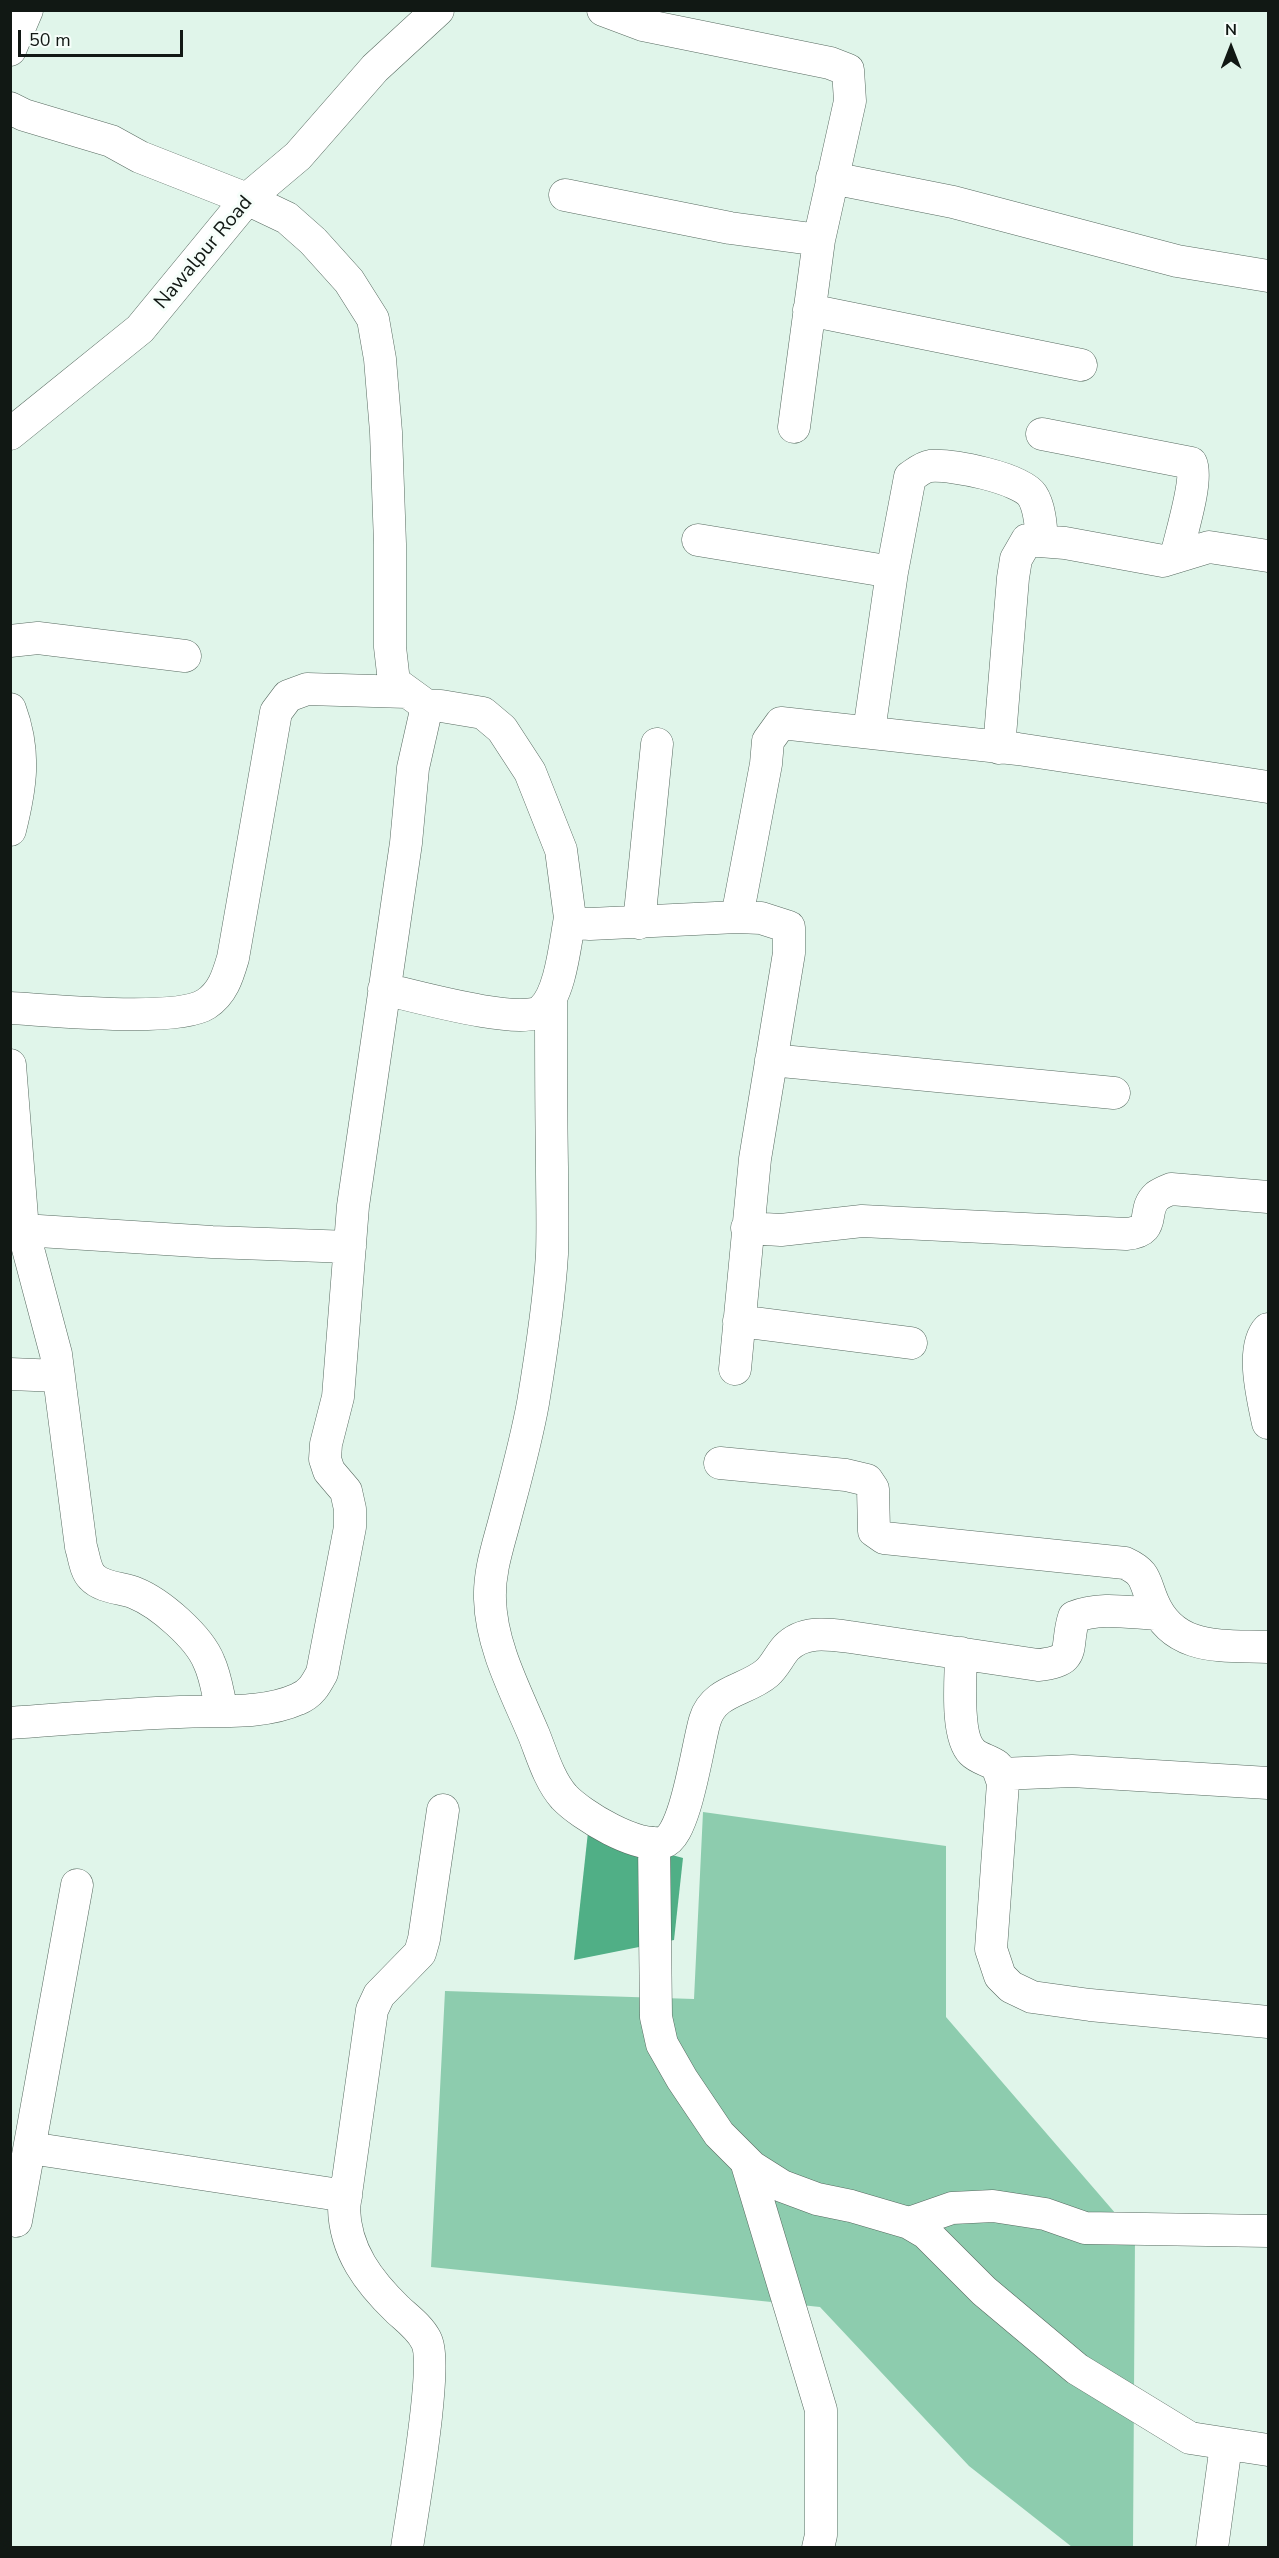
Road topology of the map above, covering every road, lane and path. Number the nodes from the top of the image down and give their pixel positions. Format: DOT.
graph roads {
  1 [pos="27,10"];
  2 [pos="438,10"];
  3 [pos="603,10"];
  4 [pos="10,50"];
  5 [pos="10,108"];
  6 [pos="832,178"];
  7 [pos="565,195"];
  8 [pos="246,199"];
  9 [pos="819,240"];
  10 [pos="1269,276"];
  11 [pos="809,309"];
  12 [pos="1082,364"];
  13 [pos="794,427"];
  14 [pos="10,434"];
  15 [pos="1042,434"];
  16 [pos="698,540"];
  17 [pos="1042,541"];
  18 [pos="1269,556"];
  19 [pos="1176,557"];
  20 [pos="892,572"];
  21 [pos="10,641"];
  22 [pos="185,656"];
  23 [pos="417,699"];
  24 [pos="10,709"];
  25 [pos="869,731"];
  26 [pos="657,744"];
  27 [pos="999,748"];
  28 [pos="1269,787"];
  29 [pos="10,830"];
  30 [pos="737,917"];
  31 [pos="570,918"];
  32 [pos="639,923"];
  33 [pos="384,989"];
  34 [pos="551,998"];
  35 [pos="10,1008"];
  36 [pos="771,1060"];
  37 [pos="10,1065"];
  38 [pos="1114,1093"];
  39 [pos="15,1181"];
  40 [pos="1269,1197"];
  41 [pos="747,1228"];
  42 [pos="23,1230"];
  43 [pos="350,1247"];
  44 [pos="739,1321"];
  45 [pos="1269,1329"];
  46 [pos="911,1343"];
  47 [pos="735,1369"];
  48 [pos="10,1374"];
  49 [pos="59,1376"];
  50 [pos="1269,1423"];
  51 [pos="720,1463"];
  52 [pos="1159,1614"];
  53 [pos="1269,1647"];
  54 [pos="961,1653"];
  55 [pos="222,1711"];
  56 [pos="10,1723"];
  57 [pos="1001,1774"];
  58 [pos="1269,1783"];
  59 [pos="443,1810"];
  60 [pos="654,1843"];
  61 [pos="77,1885"];
  62 [pos="1269,2022"];
  63 [pos="30,2148"];
  64 [pos="746,2161"];
  65 [pos="346,2196"];
  66 [pos="16,2221"];
  67 [pos="909,2223"];
  68 [pos="1269,2231"];
  69 [pos="1226,2445"];
  70 [pos="1269,2450"];
  71 [pos="407,2547"];
  72 [pos="818,2547"];
  73 [pos="1212,2547"];
  1 -- 4 [label="street"];
  2 -- 8 [label="street, Nawalpur Road"];
  3 -- 6 [label="street"];
  5 -- 8 [label="street"];
  6 -- 9 [label="street"];
  6 -- 10 [label="street"];
  7 -- 9 [label="street"];
  8 -- 14 [label="street, Nawalpur Road"];
  8 -- 23 [label="street"];
  9 -- 11 [label="street"];
  11 -- 12 [label="street"];
  11 -- 13 [label="street"];
  15 -- 19 [label="street"];
  16 -- 20 [label="street"];
  17 -- 19 [label="street"];
  17 -- 20 [label="street"];
  17 -- 27 [label="street"];
  18 -- 19 [label="street"];
  20 -- 25 [label="street"];
  21 -- 22 [label="street"];
  23 -- 31 [label="street"];
  23 -- 33 [label="street"];
  23 -- 35 [label="street"];
  24 -- 29 [label="street"];
  25 -- 27 [label="street"];
  25 -- 30 [label="street"];
  26 -- 32 [label="street"];
  27 -- 28 [label="street"];
  30 -- 32 [label="street"];
  30 -- 36 [label="street"];
  31 -- 32 [label="street"];
  31 -- 34 [label="street"];
  33 -- 34 [label="street"];
  33 -- 43 [label="street"];
  34 -- 60 [label="street"];
  36 -- 38 [label="street"];
  36 -- 41 [label="street"];
  37 -- 39 [label="street"];
  39 -- 42 [label="street"];
  40 -- 41 [label="street"];
  41 -- 44 [label="street"];
  42 -- 43 [label="street"];
  42 -- 49 [label="street"];
  43 -- 55 [label="street"];
  44 -- 46 [label="street"];
  44 -- 47 [label="street"];
  45 -- 50 [label="street"];
  48 -- 49 [label="street"];
  49 -- 55 [label="street"];
  51 -- 52 [label="street"];
  52 -- 53 [label="street"];
  52 -- 54 [label="street"];
  54 -- 57 [label="street"];
  54 -- 60 [label="street"];
  55 -- 56 [label="street"];
  57 -- 58 [label="street"];
  57 -- 62 [label="street"];
  59 -- 65 [label="street"];
  60 -- 64 [label="street"];
  61 -- 63 [label="street"];
  63 -- 65 [label="street"];
  63 -- 66 [label="street"];
  64 -- 67 [label="street"];
  64 -- 72 [label="street"];
  65 -- 71 [label="street"];
  67 -- 68 [label="street"];
  67 -- 69 [label="street"];
  69 -- 70 [label="street"];
  69 -- 73 [label="street"];
}
